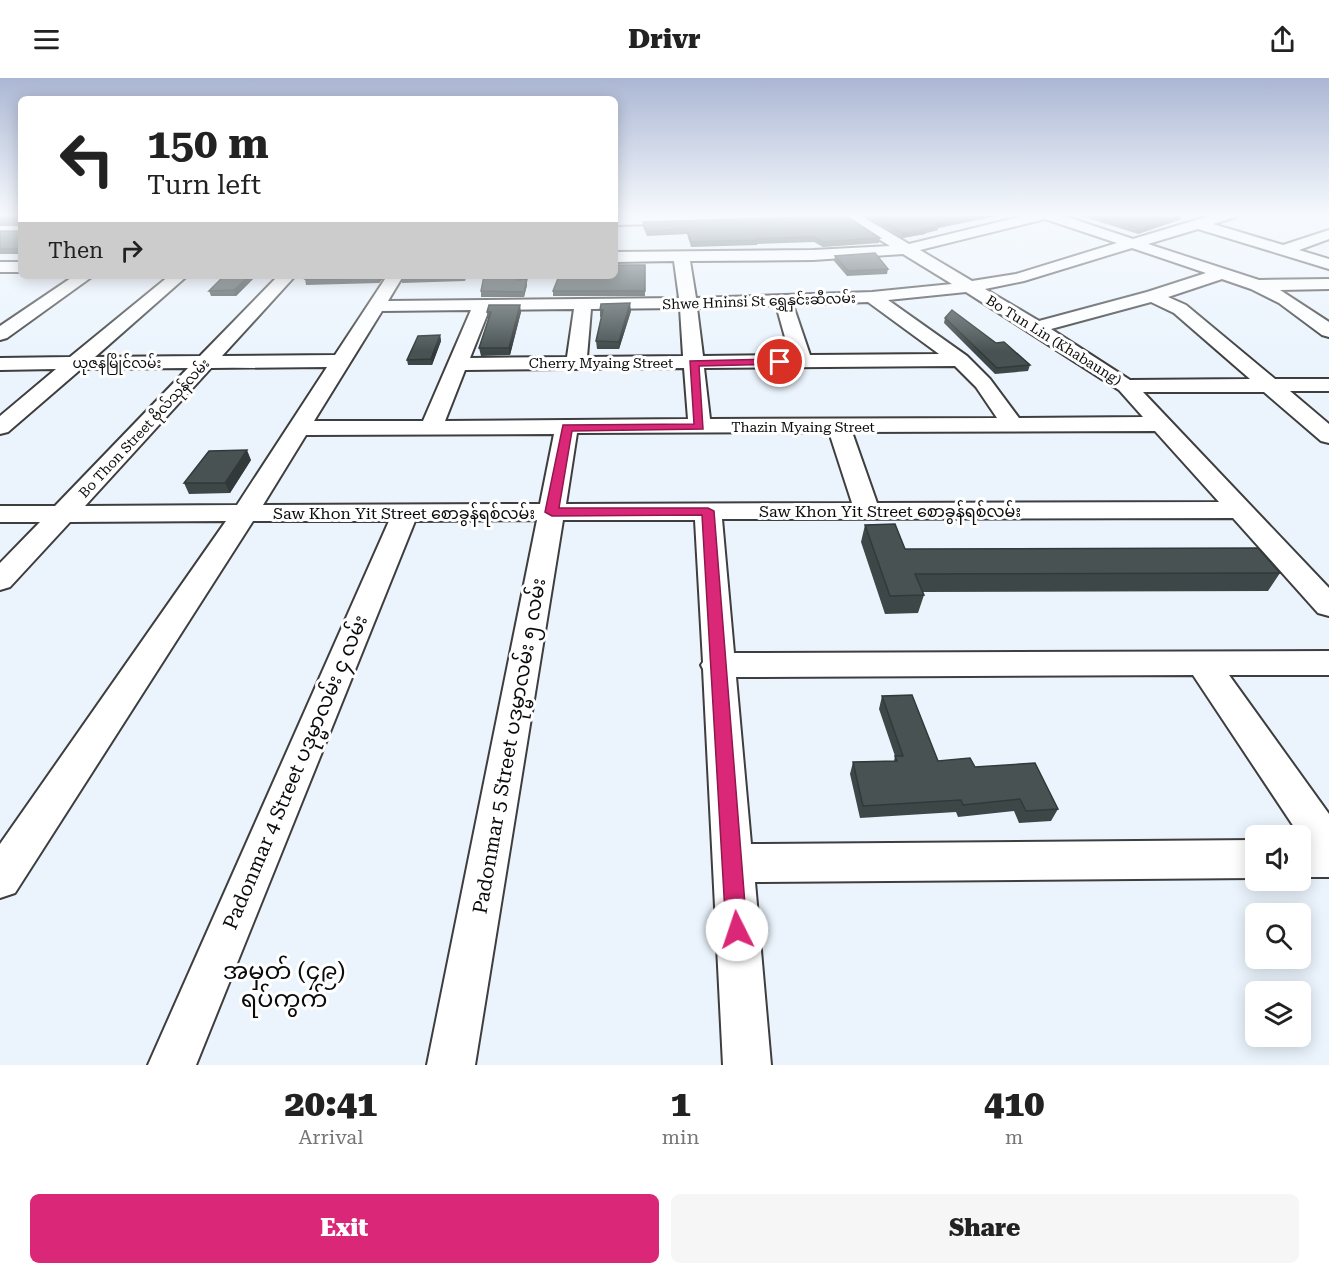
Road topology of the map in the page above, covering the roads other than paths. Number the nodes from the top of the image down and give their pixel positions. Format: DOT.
graph roads {
  1 [pos="682,260"];
  2 [pos="925,260"];
  3 [pos="1077,260"];
  4 [pos="1185,260"];
  5 [pos="0,267"];
  6 [pos="18,267"];
  7 [pos="1224,273"];
  8 [pos="81,279"];
  9 [pos="175,279"];
  10 [pos="284,279"];
  11 [pos="393,279"];
  12 [pos="1329,284"];
  13 [pos="1257,285"];
  14 [pos="969,287"];
  15 [pos="1153,296"];
  16 [pos="872,297"];
  17 [pos="783,301"];
  18 [pos="688,303"];
  19 [pos="583,304"];
  20 [pos="482,305"];
  21 [pos="377,306"];
  22 [pos="1036,327"];
  23 [pos="1329,331"];
  24 [pos="0,334"];
  25 [pos="960,360"];
  26 [pos="342,361"];
  27 [pos="206,362"];
  28 [pos="802,362"];
  29 [pos="76,363"];
  30 [pos="576,363"];
  31 [pos="694,363"];
  32 [pos="0,364"];
  33 [pos="457,364"];
  34 [pos="1329,385"];
  35 [pos="1126,386"];
  36 [pos="1270,386"];
  37 [pos="1163,424"];
  38 [pos="1013,425"];
  39 [pos="0,427"];
  40 [pos="567,427"];
  41 [pos="700,427"];
  42 [pos="838,427"];
  43 [pos="300,428"];
  44 [pos="431,428"];
  45 [pos="1329,436"];
  46 [pos="1241,510"];
  47 [pos="708,511"];
  48 [pos="867,511"];
  49 [pos="552,512"];
  50 [pos="245,513"];
  51 [pos="405,513"];
  52 [pos="0,514"];
  53 [pos="63,514"];
  54 [pos="0,580"];
  55 [pos="1329,606"];
  56 [pos="1202,663"];
  57 [pos="1329,663"];
  58 [pos="717,664"];
  59 [pos="1329,846"];
  60 [pos="1311,858"];
  61 [pos="1329,858"];
  62 [pos="1245,859"];
  63 [pos="732,863"];
  64 [pos="0,879"];
  65 [pos="172,1065"];
  66 [pos="451,1065"];
  67 [pos="747,1065"];
  1 -- 18 [label="street"];
  2 -- 14 [label="street, Bo Tun Lin (Khabaung)"];
  3 -- 14 [label="street, Shwe Hninsi St ရွှေနှင်းဆီလမ်း"];
  4 -- 7 [label="street"];
  5 -- 6 [label="street"];
  7 -- 13 [label="street"];
  7 -- 15 [label="street"];
  8 -- 24 [label="street"];
  9 -- 29 [label="street"];
  10 -- 27 [label="street, Bo Thon Street ဗိုလ်သုန်လမ်း"];
  11 -- 21 [label="street"];
  12 -- 13 [label="street"];
  13 -- 23 [label="street"];
  14 -- 16 [label="street, Shwe Hninsi St ရွှေနှင်းဆီလမ်း"];
  14 -- 22 [label="street, Bo Tun Lin (Khabaung)"];
  15 -- 22 [label="street"];
  15 -- 36 [label="street"];
  16 -- 17 [label="street, Shwe Hninsi St ရွှေနှင်းဆီလမ်း"];
  16 -- 25 [label="street"];
  17 -- 18 [label="street, Shwe Hninsi St ရွှေနှင်းဆီလမ်း"];
  17 -- 28 [label="street"];
  18 -- 19 [label="street, Shwe Hninsi St ရွှေနှင်းဆီလမ်း"];
  18 -- 31 [label="street"];
  19 -- 20 [label="street, Shwe Hninsi St ရွှေနှင်းဆီလမ်း"];
  19 -- 30 [label="street"];
  20 -- 21 [label="street, Shwe Hninsi St ရွှေနှင်းဆီလမ်း"];
  20 -- 33 [label="street"];
  21 -- 26 [label="street"];
  22 -- 35 [label="street, Bo Tun Lin (Khabaung)"];
  25 -- 28 [label="street, Cherry Myaing Street"];
  25 -- 38 [label="street"];
  26 -- 27 [label="street, ယုဇနမြိုင်လမ်း"];
  26 -- 43 [label="street"];
  27 -- 29 [label="street, ယုဇနမြိုင်လမ်း"];
  27 -- 53 [label="street, Bo Thon Street ဗိုလ်သုန်လမ်း"];
  28 -- 31 [label="street, Cherry Myaing Street"];
  29 -- 32 [label="street, ယုဇနမြိုင်လမ်း"];
  29 -- 39 [label="street"];
  30 -- 31 [label="street, Cherry Myaing Street"];
  30 -- 33 [label="street, Cherry Myaing Street"];
  31 -- 41 [label="street"];
  33 -- 44 [label="street"];
  34 -- 36 [label="street"];
  35 -- 36 [label="street"];
  35 -- 37 [label="street, Bo Tun Lin (Khabaung)"];
  36 -- 45 [label="street"];
  37 -- 38 [label="street, Thazin Myaing Street"];
  37 -- 46 [label="street, Bo Tun Lin (Khabaung)"];
  38 -- 42 [label="street, Thazin Myaing Street"];
  40 -- 41 [label="street, Thazin Myaing Street"];
  40 -- 44 [label="street, Thazin Myaing Street"];
  40 -- 49 [label="street, Padonmar 5 Street ပဒုမ္မာလမ်း ၅ လမ်း"];
  41 -- 42 [label="street, Thazin Myaing Street"];
  42 -- 48 [label="street"];
  43 -- 44 [label="street, Thazin Myaing Street"];
  43 -- 50 [label="street"];
  46 -- 48 [label="street, Saw Khon Yit Street စောခွန်ရစ်လမ်း"];
  46 -- 55 [label="street, Bo Tun Lin (Khabaung)"];
  47 -- 48 [label="street, Saw Khon Yit Street စောခွန်ရစ်လမ်း"];
  47 -- 49 [label="street, Saw Khon Yit Street စောခွန်ရစ်လမ်း"];
  47 -- 58 [label="street"];
  49 -- 51 [label="street, Saw Khon Yit Street စောခွန်ရစ်လမ်း"];
  49 -- 66 [label="street, Padonmar 5 Street ပဒုမ္မာလမ်း ၅ လမ်း"];
  50 -- 51 [label="street, Saw Khon Yit Street စောခွန်ရစ်လမ်း"];
  50 -- 53 [label="street, Saw Khon Yit Street စောခွန်ရစ်လမ်း"];
  50 -- 64 [label="street"];
  51 -- 65 [label="street, Padonmar 4 Street ပဒုမ္မာလမ်း ၄ လမ်း"];
  52 -- 53 [label="street, Saw Khon Yit Street စောခွန်ရစ်လမ်း"];
  53 -- 54 [label="street, Bo Thon Street ဗိုလ်သုန်လမ်း"];
  56 -- 57 [label="street"];
  56 -- 58 [label="street"];
  56 -- 59 [label="street"];
  58 -- 63 [label="street"];
  60 -- 61 [label="street"];
  62 -- 63 [label="street"];
  63 -- 67 [label="street"];
}
